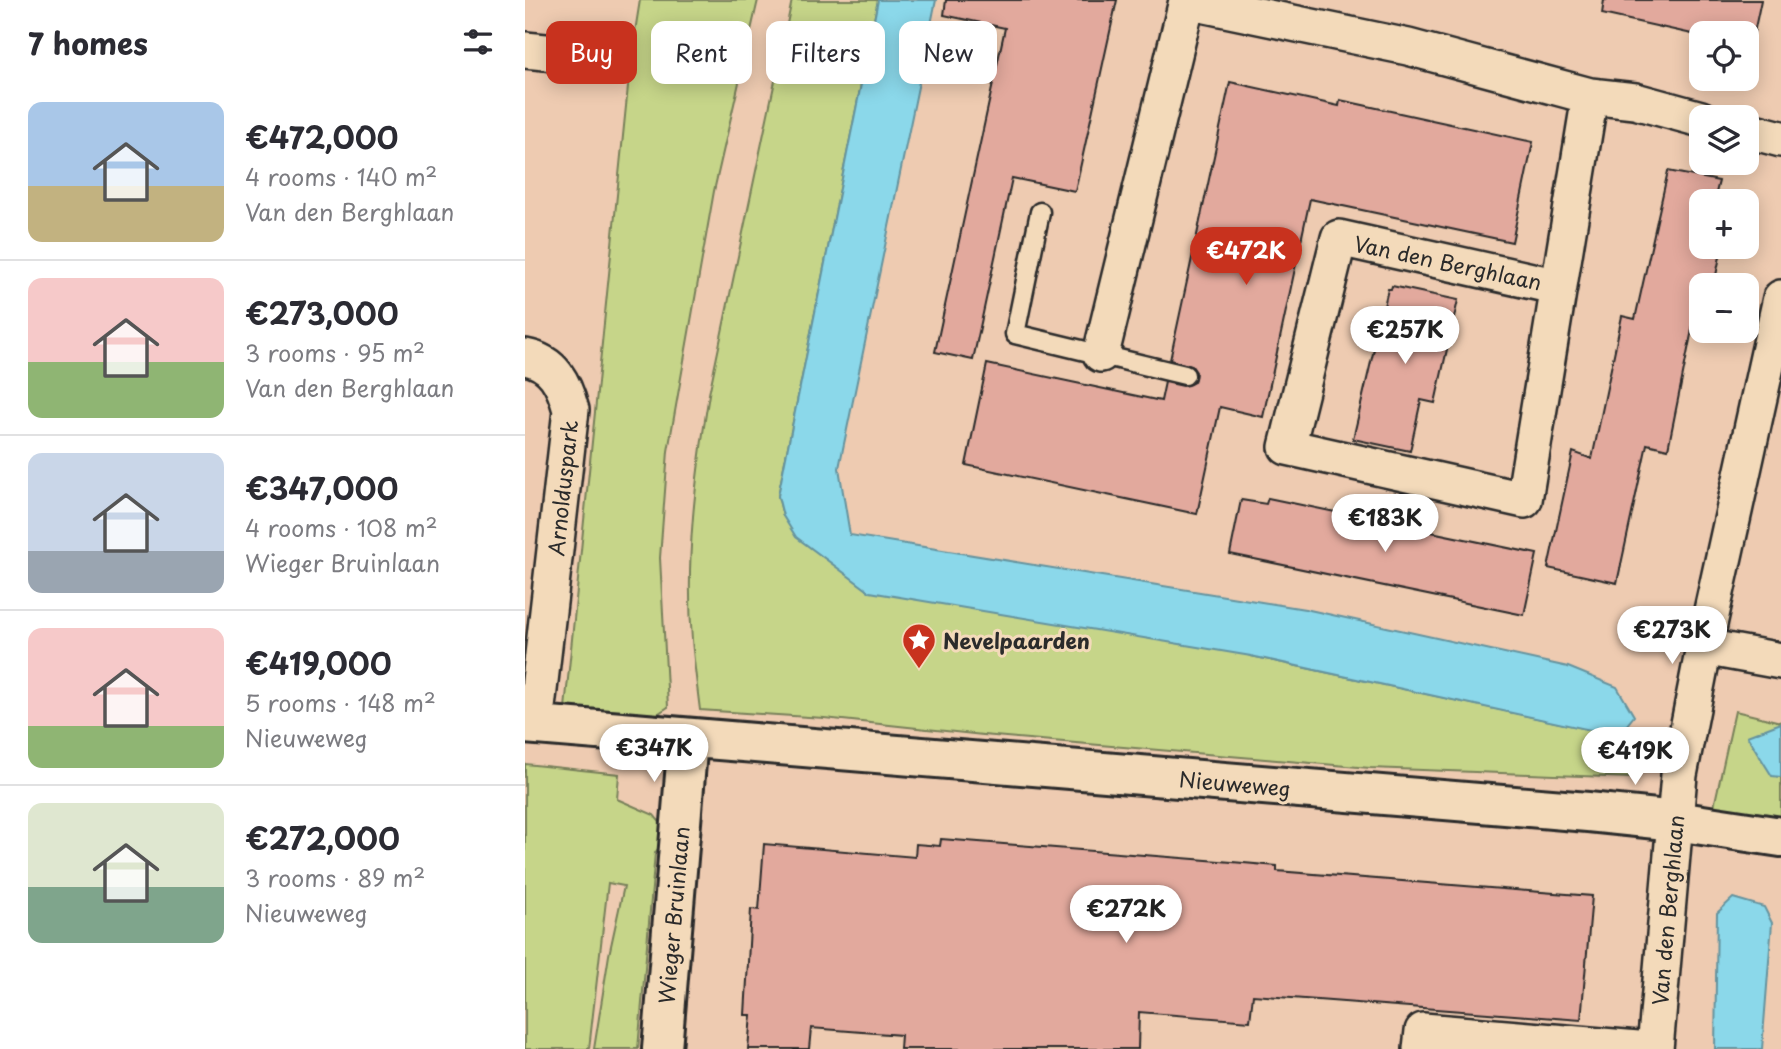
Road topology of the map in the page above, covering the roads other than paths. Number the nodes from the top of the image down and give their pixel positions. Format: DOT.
graph roads {
  1 [pos="1188,1"];
  2 [pos="525,50"];
  3 [pos="546,52"];
  4 [pos="1590,96"];
  5 [pos="1689,116"];
  6 [pos="1759,133"];
  7 [pos="1781,139"];
  8 [pos="1040,212"];
  9 [pos="1559,286"];
  10 [pos="1781,298"];
  11 [pos="1101,354"];
  12 [pos="525,357"];
  13 [pos="1185,375"];
  14 [pos="1704,647"];
  15 [pos="1781,661"];
  16 [pos="530,725"];
  17 [pos="688,739"];
  18 [pos="1676,821"];
  19 [pos="1781,837"];
  20 [pos="662,1049"];
  21 [pos="1421,1049"];
  22 [pos="1638,1049"];
  23 [pos="1655,1049"];
  1 -- 4 [label="street"];
  1 -- 11 [label="street"];
  2 -- 3 [label="street"];
  4 -- 5 [label="street"];
  4 -- 9 [label="street, Van den Berghlaan"];
  6 -- 7 [label="street"];
  8 -- 11 [label="lane"];
  9 -- 9 [label="street, Van den Berghlaan"];
  10 -- 14 [label="street, Van den Berghlaan"];
  11 -- 13 [label="lane"];
  12 -- 16 [label="street, Arnolduspark"];
  14 -- 15 [label="street"];
  14 -- 18 [label="street, Van den Berghlaan"];
  16 -- 17 [label="street, Arnolduspark"];
  17 -- 18 [label="street, Nieuweweg"];
  17 -- 20 [label="street, Wieger Bruinlaan"];
  18 -- 19 [label="street, Nieuweweg"];
  18 -- 23 [label="street, Van den Berghlaan"];
  21 -- 22 [label="street"];
}
